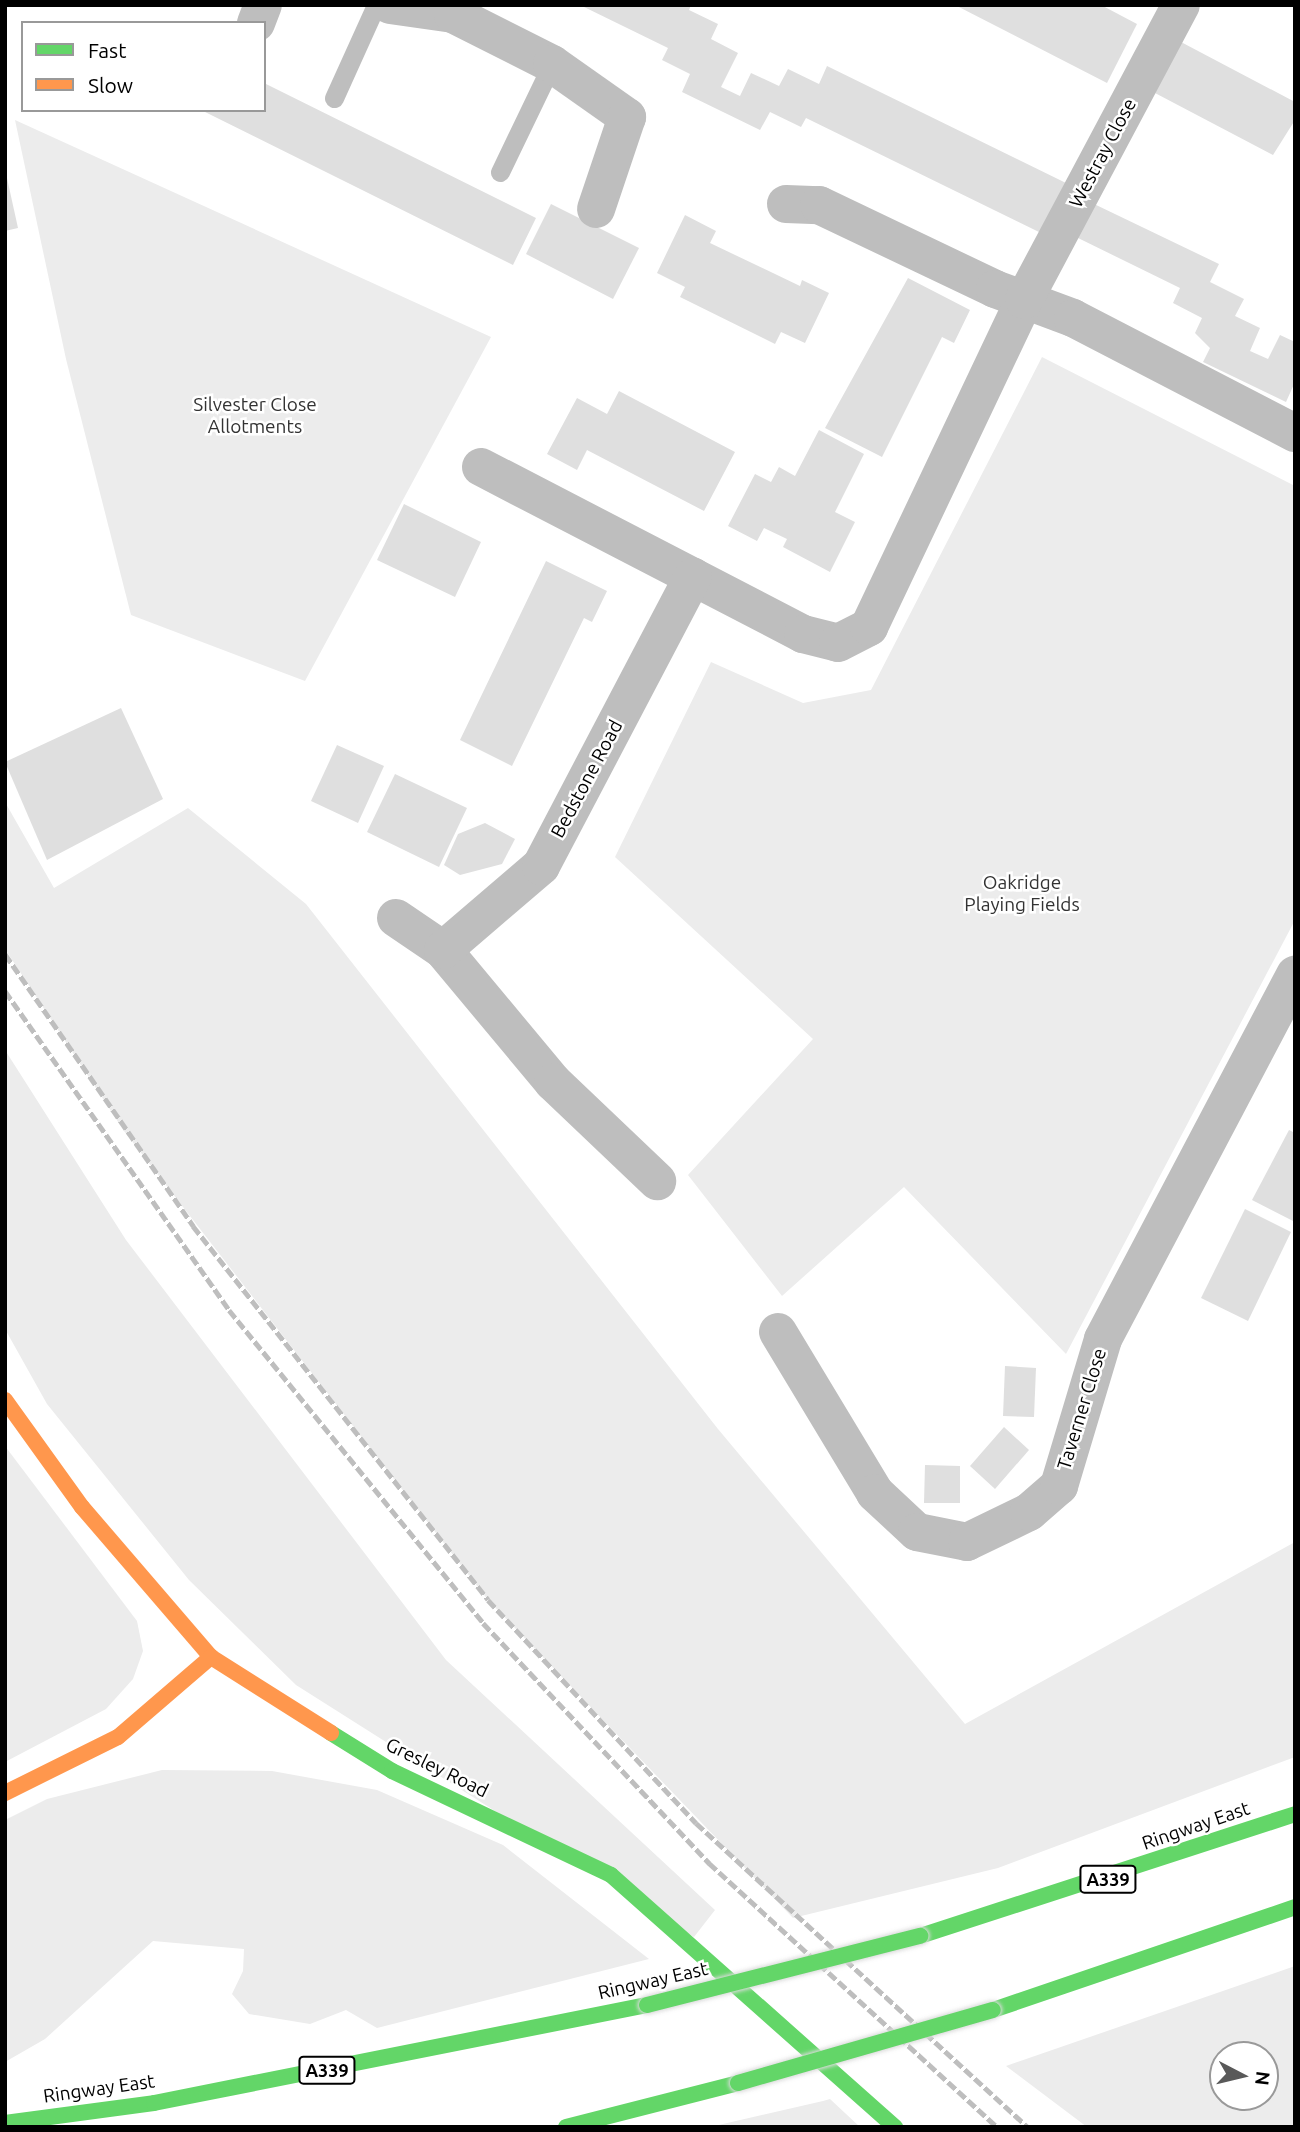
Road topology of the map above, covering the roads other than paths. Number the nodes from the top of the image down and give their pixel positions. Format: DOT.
graph roads {
  1 [pos="376,5"];
  2 [pos="390,5"];
  3 [pos="1181,5"];
  4 [pos="455,9"];
  5 [pos="552,64"];
  6 [pos="334,98"];
  7 [pos="500,172"];
  8 [pos="786,204"];
  9 [pos="596,209"];
  10 [pos="1024,300"];
  11 [pos="1295,433"];
  12 [pos="481,467"];
  13 [pos="693,577"];
  14 [pos="396,918"];
  15 [pos="443,950"];
  16 [pos="1295,975"];
  17 [pos="657,1181"];
  18 [pos="778,1332"];
  19 [pos="5,1400"];
  20 [pos="211,1657"];
  21 [pos="5,1793"];
  22 [pos="1295,1814"];
  23 [pos="1295,1907"];
  24 [pos="1295,1915"];
  25 [pos="1215,1938"];
  26 [pos="5,2123"];
  27 [pos="566,2127"];
  28 [pos="895,2127"];
  1 -- 6 [label="lane"];
  2 -- 4 [label="street"];
  3 -- 10 [label="street, Westray Close"];
  4 -- 5 [label="street"];
  5 -- 7 [label="lane"];
  5 -- 9 [label="street"];
  8 -- 10 [label="street"];
  10 -- 11 [label="street"];
  10 -- 13 [label="street, Westray Close"];
  12 -- 13 [label="street, Westray Close"];
  13 -- 15 [label="street, Bedstone Road"];
  14 -- 15 [label="street"];
  15 -- 17 [label="street"];
  16 -- 18 [label="street, Taverner Close"];
  19 -- 20 [label="main road, Gresley Road"];
  20 -- 21 [label="main road"];
  20 -- 28 [label="main road, Gresley Road"];
  22 -- 26 [label="main road, Ringway East / A339, bridge"];
  23 -- 25 [label="main road"];
  24 -- 25 [label="main road"];
  25 -- 27 [label="main road, bridge"];
}
